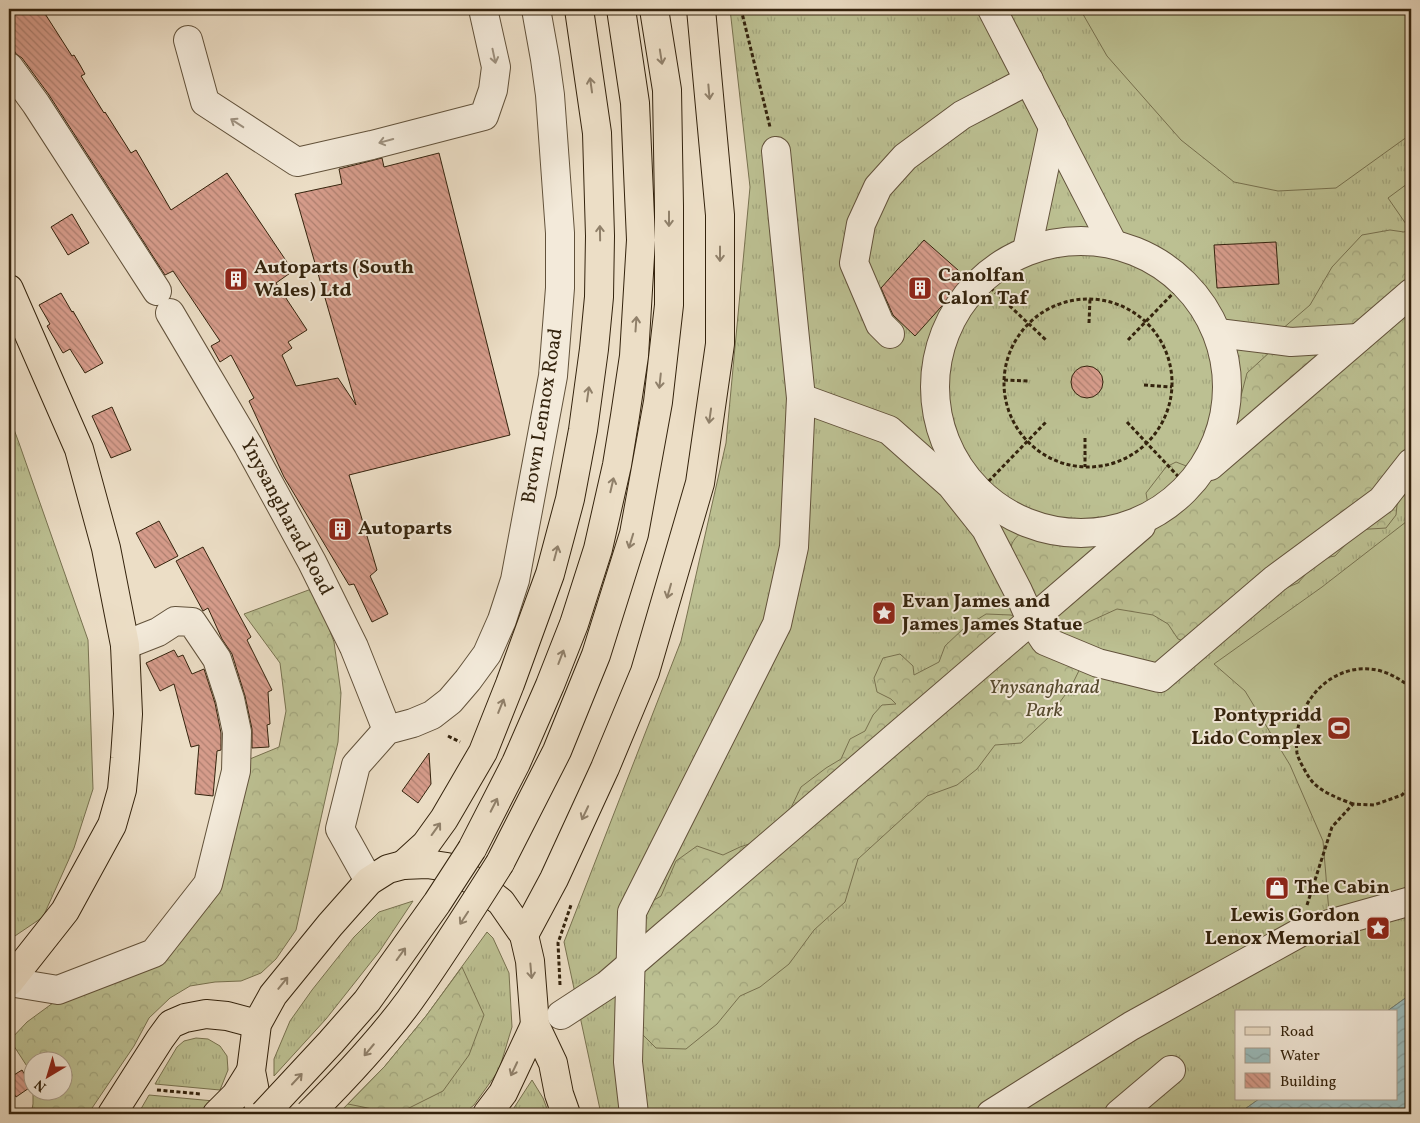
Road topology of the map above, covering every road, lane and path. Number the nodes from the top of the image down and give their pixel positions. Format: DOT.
graph roads {
  1 [pos="483,9"];
  2 [pos="536,9"];
  3 [pos="579,9"];
  4 [pos="621,9"];
  5 [pos="654,9"];
  6 [pos="701,9"];
  7 [pos="741,9"];
  8 [pos="992,9"];
  9 [pos="188,40"];
  10 [pos="9,67"];
  11 [pos="1029,80"];
  12 [pos="1053,127"];
  13 [pos="776,151"];
  14 [pos="1113,244"];
  15 [pos="1027,250"];
  16 [pos="981,279"];
  17 [pos="1183,284"];
  18 [pos="9,289"];
  19 [pos="1411,293"];
  20 [pos="1090,299"];
  21 [pos="1146,322"];
  22 [pos="1029,323"];
  23 [pos="1089,323"];
  24 [pos="1218,333"];
  25 [pos="890,334"];
  26 [pos="1358,338"];
  27 [pos="1046,340"];
  28 [pos="1128,340"];
  29 [pos="1004,380"];
  30 [pos="1030,381"];
  31 [pos="1144,385"];
  32 [pos="1172,387"];
  33 [pos="801,398"];
  34 [pos="1046,422"];
  35 [pos="1127,422"];
  36 [pos="1085,438"];
  37 [pos="1027,442"];
  38 [pos="1148,443"];
  39 [pos="1411,463"];
  40 [pos="1085,467"];
  41 [pos="1194,481"];
  42 [pos="979,491"];
  43 [pos="1151,516"];
  44 [pos="1031,620"];
  45 [pos="125,645"];
  46 [pos="1411,686"];
  47 [pos="400,726"];
  48 [pos="1411,785"];
  49 [pos="1353,804"];
  50 [pos="403,865"];
  51 [pos="369,881"];
  52 [pos="1411,901"];
  53 [pos="1306,930"];
  54 [pos="524,935"];
  55 [pos="631,964"];
  56 [pos="9,982"];
  57 [pos="561,1015"];
  58 [pos="257,1024"];
  59 [pos="535,1025"];
  60 [pos="1171,1070"];
  61 [pos="251,1072"];
  62 [pos="133,1081"];
  63 [pos="211,1104"];
  64 [pos="112,1114"];
  65 [pos="263,1114"];
  66 [pos="309,1114"];
  67 [pos="487,1114"];
  68 [pos="566,1114"];
  69 [pos="634,1114"];
  70 [pos="991,1114"];
  71 [pos="1119,1114"];
  1 -- 9 [label="street, one-way"];
  2 -- 47 [label="street, Brown Lennox Road"];
  50 -- 3 [label="main road, one-way"];
  65 -- 4 [label="main road, one-way, bridge"];
  5 -- 66 [label="main road, one-way, bridge"];
  6 -- 54 [label="main road, one-way"];
  7 -- 13 [label="path"];
  8 -- 11 [label="street"];
  10 -- 47 [label="street, Ynysangharad Road"];
  11 -- 12 [label="street"];
  11 -- 25 [label="street"];
  12 -- 14 [label="street"];
  12 -- 15 [label="street"];
  13 -- 33 [label="street"];
  14 -- 15 [label="street"];
  14 -- 17 [label="street"];
  15 -- 16 [label="street"];
  16 -- 22 [label="path"];
  16 -- 42 [label="street"];
  17 -- 21 [label="path"];
  17 -- 24 [label="street"];
  18 -- 45 [label="main road"];
  19 -- 26 [label="street"];
  20 -- 21 [label="path"];
  20 -- 22 [label="path"];
  20 -- 23 [label="path"];
  21 -- 28 [label="path"];
  21 -- 32 [label="path"];
  22 -- 27 [label="path"];
  22 -- 29 [label="path"];
  24 -- 26 [label="street"];
  24 -- 41 [label="street"];
  26 -- 41 [label="street"];
  29 -- 30 [label="path"];
  29 -- 37 [label="path"];
  31 -- 32 [label="path"];
  32 -- 38 [label="path"];
  33 -- 44 [label="street"];
  33 -- 55 [label="street"];
  34 -- 37 [label="path"];
  35 -- 38 [label="path"];
  36 -- 40 [label="path"];
  37 -- 40 [label="path"];
  37 -- 42 [label="path"];
  38 -- 40 [label="path"];
  38 -- 41 [label="path"];
  39 -- 44 [label="street"];
  41 -- 43 [label="street"];
  42 -- 43 [label="street"];
  43 -- 44 [label="street"];
  44 -- 55 [label="street"];
  45 -- 56 [label="main road"];
  45 -- 56 [label="street"];
  46 -- 49 [label="path"];
  47 -- 51 [label="street"];
  48 -- 49 [label="path"];
  49 -- 53 [label="path"];
  50 -- 51 [label="main road"];
  50 -- 54 [label="main road"];
  58 -- 51 [label="main road, one-way"];
  52 -- 53 [label="street"];
  53 -- 70 [label="street"];
  54 -- 59 [label="main road, one-way"];
  55 -- 57 [label="street"];
  55 -- 69 [label="street"];
  58 -- 61 [label="main road"];
  58 -- 62 [label="main road"];
  59 -- 67 [label="main road, one-way"];
  59 -- 68 [label="main road"];
  60 -- 71 [label="street"];
  61 -- 63 [label="main road"];
  61 -- 65 [label="main road"];
  62 -- 63 [label="path"];
  62 -- 64 [label="main road"];
}
